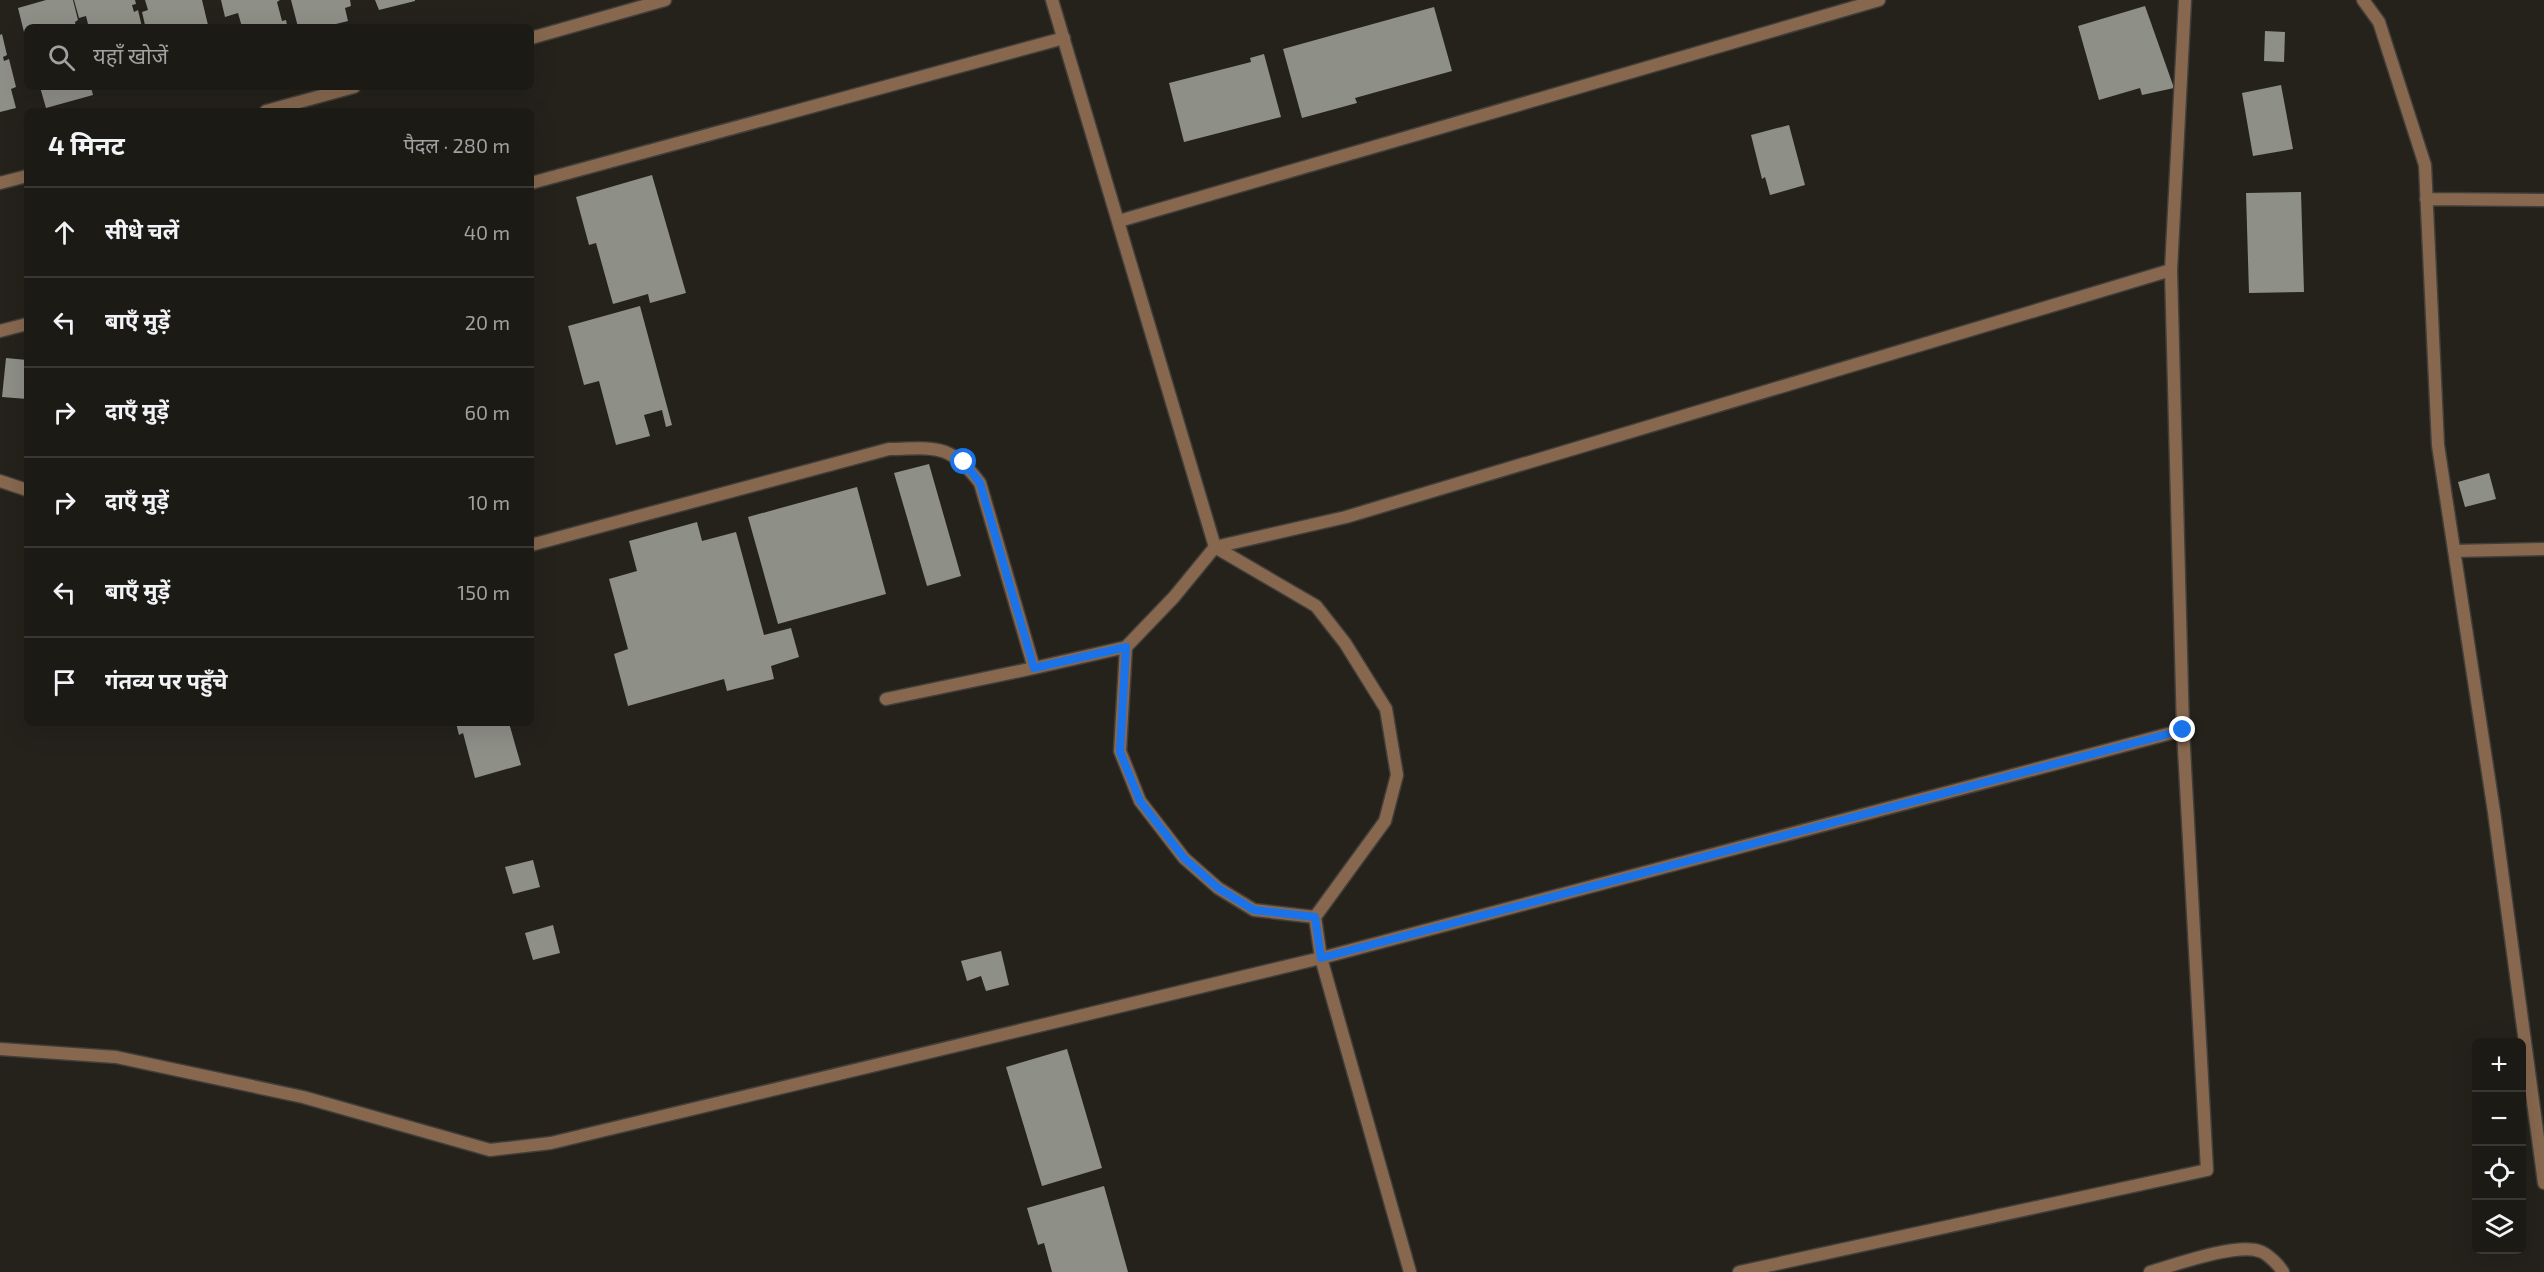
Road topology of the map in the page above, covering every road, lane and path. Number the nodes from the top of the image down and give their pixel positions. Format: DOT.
graph roads {
  1 [pos="665,0"];
  2 [pos="1052,0"];
  3 [pos="1879,0"];
  4 [pos="2185,0"];
  5 [pos="2363,0"];
  6 [pos="534,37"];
  7 [pos="1064,38"];
  8 [pos="343,90"];
  9 [pos="277,108"];
  10 [pos="24,177"];
  11 [pos="534,182"];
  12 [pos="0,183"];
  13 [pos="2426,199"];
  14 [pos="2544,200"];
  15 [pos="1119,220"];
  16 [pos="2171,270"];
  17 [pos="24,325"];
  18 [pos="0,331"];
  19 [pos="0,481"];
  20 [pos="24,489"];
  21 [pos="534,544"];
  22 [pos="1215,547"];
  23 [pos="2544,549"];
  24 [pos="2454,551"];
  25 [pos="1126,647"];
  26 [pos="1034,668"];
  27 [pos="886,699"];
  28 [pos="2183,730"];
  29 [pos="1315,917"];
  30 [pos="1321,958"];
  31 [pos="0,1049"];
  32 [pos="2544,1183"];
  33 [pos="1410,1272"];
  34 [pos="1739,1272"];
  35 [pos="2150,1272"];
  36 [pos="2283,1272"];
  1 -- 6 [label="street"];
  2 -- 7 [label="street"];
  3 -- 15 [label="street"];
  4 -- 16 [label="street"];
  5 -- 13 [label="street"];
  7 -- 11 [label="street"];
  7 -- 15 [label="street"];
  8 -- 9 [label="street"];
  10 -- 12 [label="street"];
  13 -- 14 [label="street"];
  13 -- 24 [label="street"];
  15 -- 22 [label="street"];
  16 -- 22 [label="street"];
  16 -- 28 [label="street"];
  17 -- 18 [label="street"];
  19 -- 20 [label="street"];
  21 -- 26 [label="street"];
  22 -- 25 [label="street"];
  22 -- 29 [label="street"];
  23 -- 24 [label="street"];
  24 -- 32 [label="street"];
  25 -- 26 [label="street"];
  25 -- 29 [label="street"];
  26 -- 27 [label="street"];
  28 -- 30 [label="street"];
  28 -- 34 [label="street"];
  29 -- 30 [label="street"];
  30 -- 31 [label="street"];
  30 -- 33 [label="street"];
  35 -- 36 [label="street"];
}
